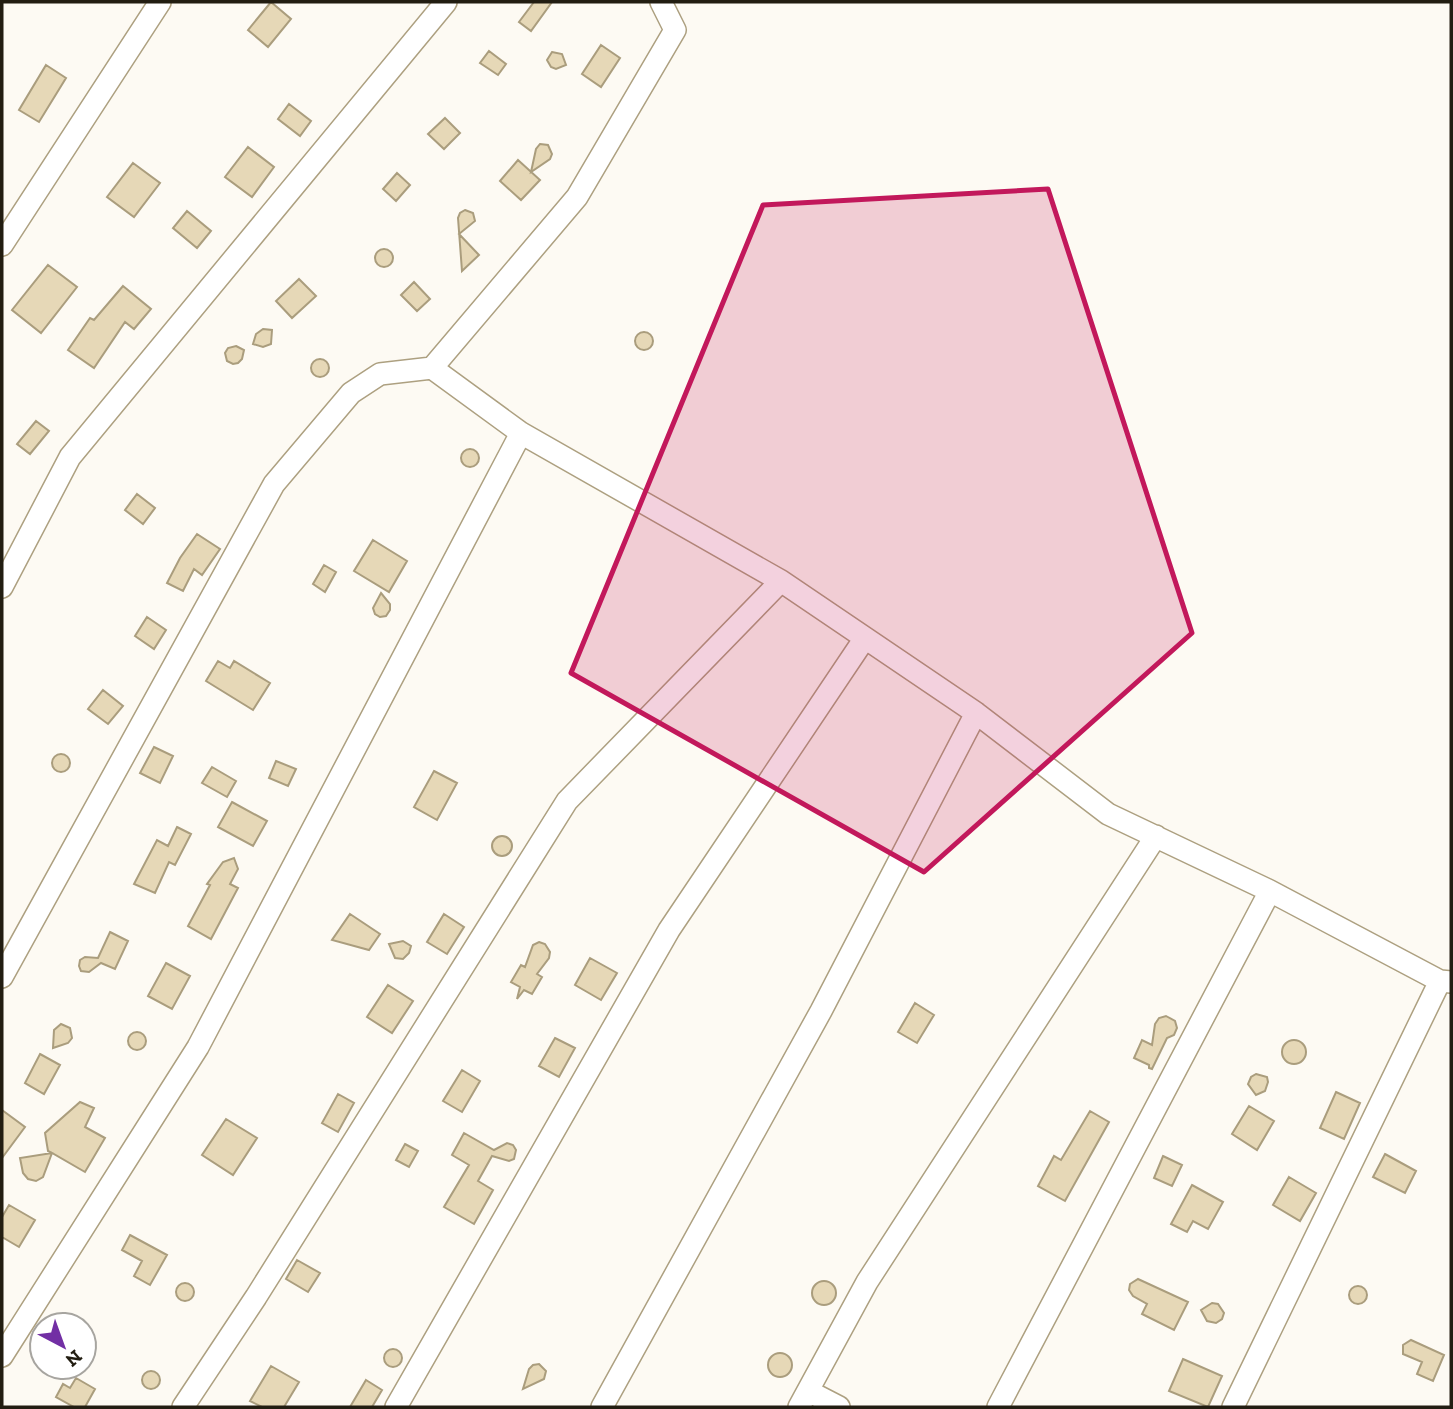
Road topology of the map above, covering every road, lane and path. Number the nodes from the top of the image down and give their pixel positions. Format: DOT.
graph roads {
  1 [pos="160,2"];
  2 [pos="446,2"];
  3 [pos="661,2"];
  4 [pos="2,245"];
  5 [pos="432,368"];
  6 [pos="521,433"];
  7 [pos="781,582"];
  8 [pos="2,587"];
  9 [pos="865,638"];
  10 [pos="976,712"];
  11 [pos="1156,836"];
  12 [pos="1270,891"];
  13 [pos="2,977"];
  14 [pos="1446,982"];
  15 [pos="2,1356"];
  16 [pos="804,1399"];
  17 [pos="183,1407"];
  18 [pos="396,1407"];
  19 [pos="602,1407"];
  20 [pos="839,1407"];
  21 [pos="998,1407"];
  22 [pos="1233,1407"];
  1 -- 4 [label="street"];
  2 -- 8 [label="street"];
  3 -- 5 [label="street"];
  5 -- 6 [label="street"];
  5 -- 13 [label="street"];
  6 -- 7 [label="street"];
  6 -- 15 [label="street"];
  7 -- 9 [label="street"];
  7 -- 17 [label="street"];
  9 -- 10 [label="street"];
  9 -- 18 [label="street"];
  10 -- 11 [label="street"];
  10 -- 19 [label="street"];
  11 -- 12 [label="street"];
  11 -- 16 [label="street"];
  12 -- 14 [label="street"];
  12 -- 21 [label="street"];
  14 -- 22 [label="street"];
  16 -- 20 [label="street"];
}
